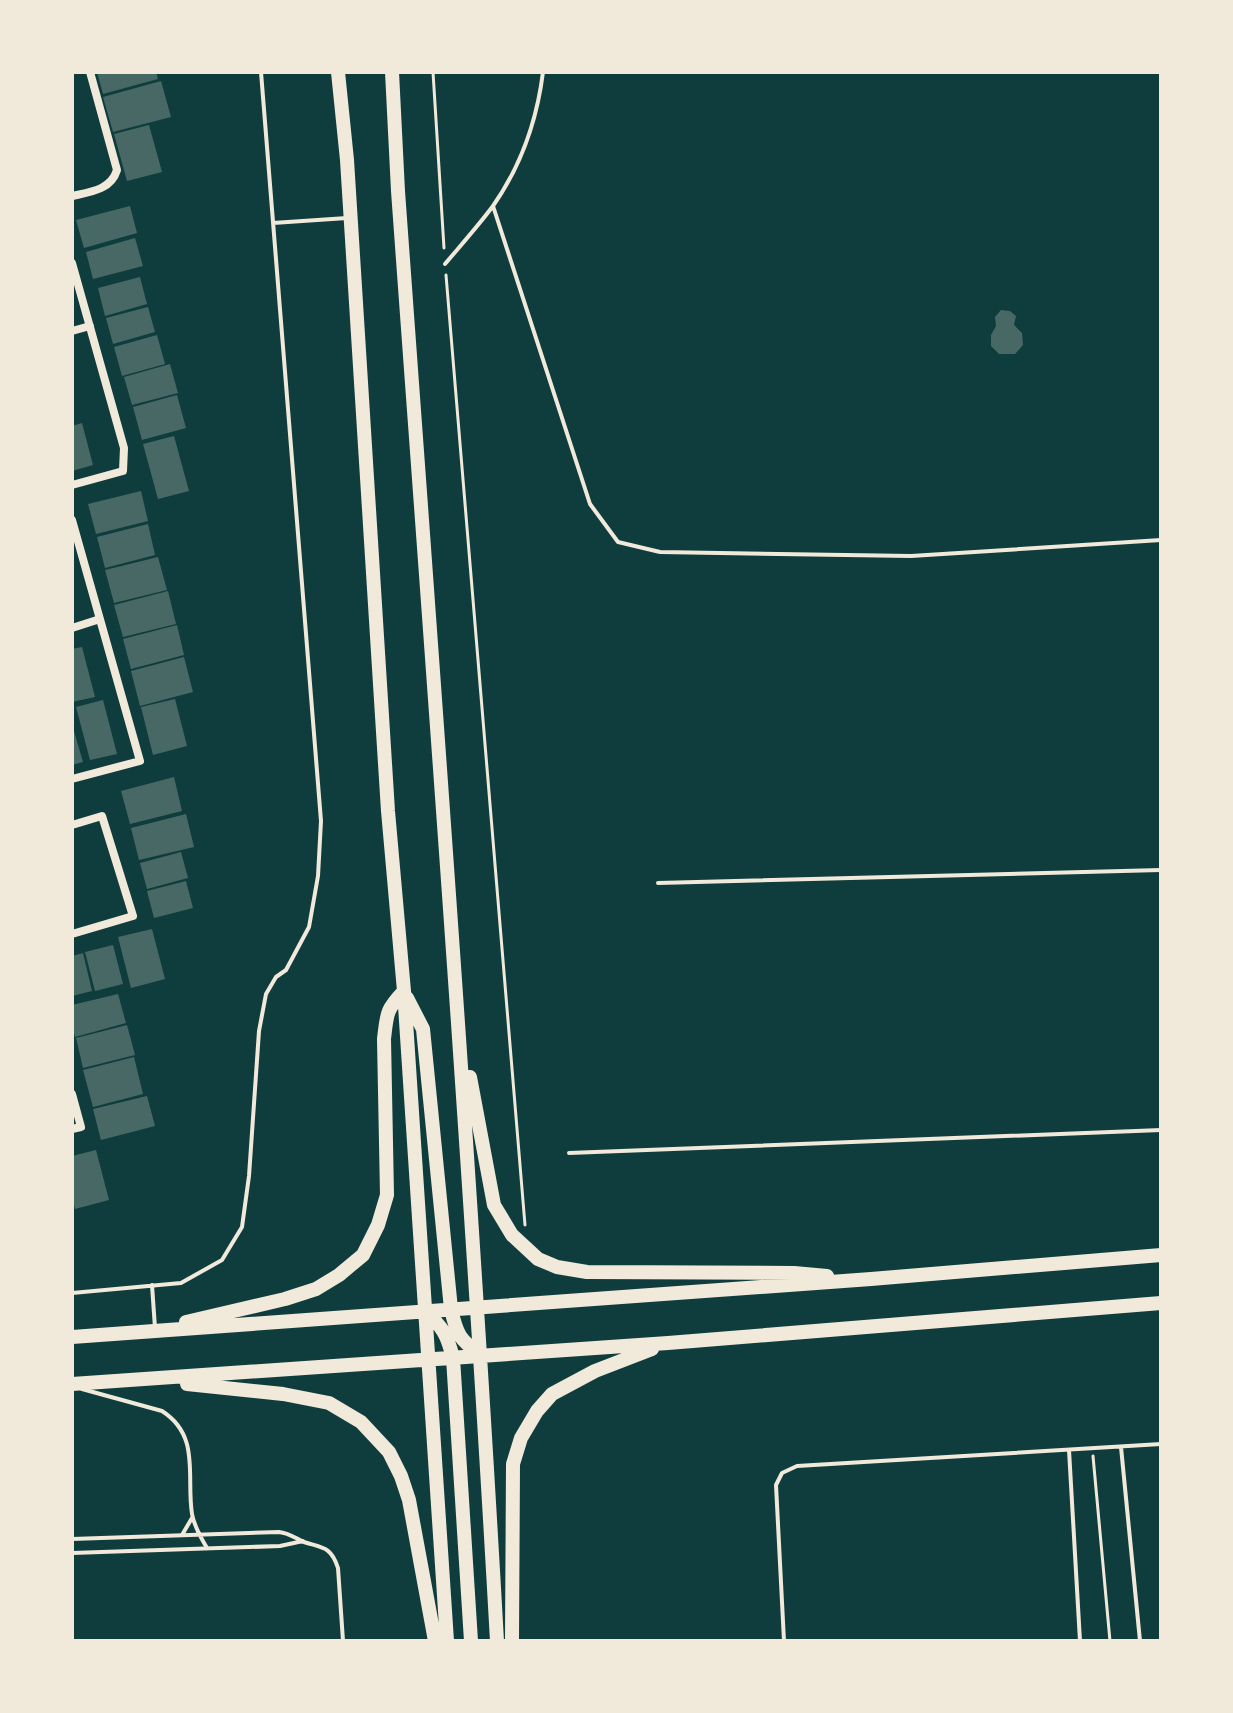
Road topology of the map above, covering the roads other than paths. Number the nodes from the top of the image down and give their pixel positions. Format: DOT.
graph roads {
  1 [pos="90,72"];
  2 [pos="261,72"];
  3 [pos="338,72"];
  4 [pos="392,72"];
  5 [pos="543,72"];
  6 [pos="72,196"];
  7 [pos="493,206"];
  8 [pos="351,218"];
  9 [pos="273,223"];
  10 [pos="72,263"];
  11 [pos="445,264"];
  12 [pos="90,326"];
  13 [pos="72,331"];
  14 [pos="72,485"];
  15 [pos="72,520"];
  16 [pos="74,536"];
  17 [pos="1161,540"];
  18 [pos="100,619"];
  19 [pos="72,628"];
  20 [pos="72,779"];
  21 [pos="72,825"];
  22 [pos="1161,870"];
  23 [pos="658,883"];
  24 [pos="72,934"];
  25 [pos="404,991"];
  26 [pos="458,1019"];
  27 [pos="72,1094"];
  28 [pos="72,1129"];
  29 [pos="1161,1130"];
  30 [pos="569,1153"];
  31 [pos="1161,1255"];
  32 [pos="871,1279"];
  33 [pos="152,1285"];
  34 [pos="72,1293"];
  35 [pos="1160,1303"];
  36 [pos="451,1309"];
  37 [pos="477,1309"];
  38 [pos="424,1311"];
  39 [pos="155,1330"];
  40 [pos="72,1337"];
  41 [pos="668,1343"];
  42 [pos="481,1356"];
  43 [pos="453,1358"];
  44 [pos="428,1360"];
  45 [pos="151,1380"];
  46 [pos="72,1385"];
  47 [pos="1161,1444"];
  48 [pos="1121,1447"];
  49 [pos="1069,1450"];
  50 [pos="193,1516"];
  51 [pos="182,1535"];
  52 [pos="199,1535"];
  53 [pos="72,1539"];
  54 [pos="303,1541"];
  55 [pos="207,1548"];
  56 [pos="72,1553"];
  57 [pos="343,1641"];
  58 [pos="435,1641"];
  59 [pos="447,1641"];
  60 [pos="471,1641"];
  61 [pos="497,1641"];
  62 [pos="512,1641"];
  63 [pos="784,1641"];
  64 [pos="1080,1641"];
  65 [pos="1140,1641"];
  1 -- 6 [label="street"];
  2 -- 9 [label="lane"];
  3 -- 8 [label="main road"];
  4 -- 26 [label="main road"];
  5 -- 7 [label="lane"];
  7 -- 11 [label="lane"];
  7 -- 17 [label="lane"];
  8 -- 9 [label="lane"];
  8 -- 25 [label="main road"];
  9 -- 33 [label="lane"];
  10 -- 12 [label="street"];
  12 -- 13 [label="street"];
  12 -- 14 [label="street"];
  15 -- 16 [label="street"];
  16 -- 18 [label="street"];
  18 -- 19 [label="street"];
  18 -- 20 [label="street"];
  21 -- 24 [label="street"];
  22 -- 23 [label="lane"];
  25 -- 36 [label="main road"];
  25 -- 38 [label="main road"];
  25 -- 39 [label="main road"];
  26 -- 32 [label="main road"];
  26 -- 37 [label="main road"];
  27 -- 28 [label="street"];
  29 -- 30 [label="lane"];
  31 -- 32 [label="main road"];
  32 -- 37 [label="main road"];
  33 -- 34 [label="lane"];
  33 -- 39 [label="lane"];
  35 -- 41 [label="main road"];
  36 -- 37 [label="main road"];
  36 -- 38 [label="main road"];
  36 -- 42 [label="main road"];
  37 -- 42 [label="main road"];
  38 -- 39 [label="main road"];
  38 -- 43 [label="main road"];
  38 -- 44 [label="main road"];
  39 -- 40 [label="main road"];
  41 -- 42 [label="main road"];
  41 -- 62 [label="main road"];
  42 -- 43 [label="main road"];
  42 -- 61 [label="main road"];
  43 -- 44 [label="main road"];
  43 -- 60 [label="main road"];
  44 -- 45 [label="main road"];
  44 -- 59 [label="main road"];
  45 -- 46 [label="main road"];
  45 -- 58 [label="main road"];
  46 -- 50 [label="lane"];
  47 -- 48 [label="lane"];
  48 -- 49 [label="lane"];
  48 -- 65 [label="lane"];
  49 -- 63 [label="lane"];
  49 -- 64 [label="lane"];
  50 -- 51 [label="lane"];
  50 -- 52 [label="lane"];
  51 -- 52 [label="lane"];
  51 -- 53 [label="lane"];
  52 -- 54 [label="lane"];
  52 -- 55 [label="lane"];
  54 -- 55 [label="lane"];
  54 -- 57 [label="lane"];
  55 -- 56 [label="lane"];
}
